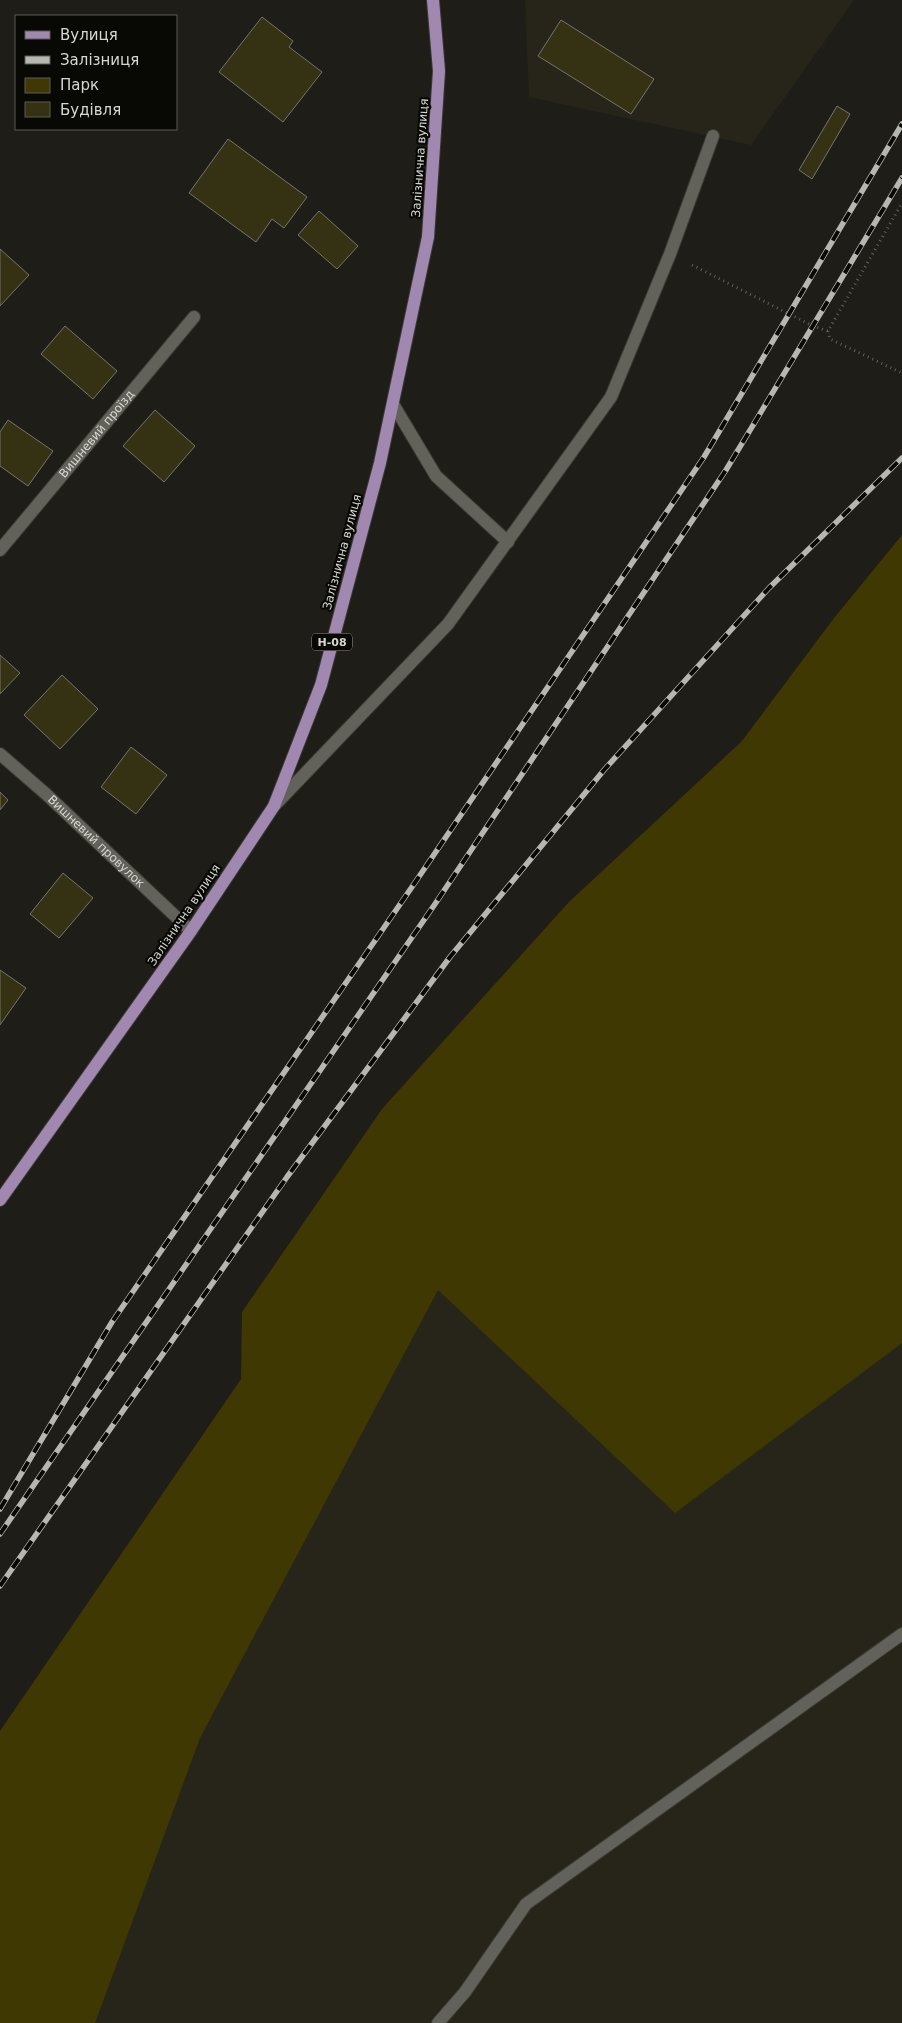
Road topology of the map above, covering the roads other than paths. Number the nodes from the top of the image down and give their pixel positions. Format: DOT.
graph roads {
  1 [pos="433,0"];
  2 [pos="713,136"];
  3 [pos="194,318"];
  4 [pos="393,404"];
  5 [pos="508,542"];
  6 [pos="0,550"];
  7 [pos="0,754"];
  8 [pos="274,806"];
  9 [pos="191,931"];
  10 [pos="0,1200"];
  11 [pos="902,1634"];
  12 [pos="438,2023"];
  1 -- 4 [label="main road, Залізнична вулиця / Н-08"];
  2 -- 5 [label="street"];
  3 -- 6 [label="street, Вишневий проїзд"];
  4 -- 5 [label="street"];
  4 -- 8 [label="main road, Залізнична вулиця / Н-08"];
  5 -- 8 [label="street"];
  7 -- 9 [label="street, Вишневий провулок"];
  8 -- 9 [label="main road, Залізнична вулиця / Н-08"];
  9 -- 10 [label="main road, Залізнична вулиця / Н-08"];
  11 -- 12 [label="street"];
}
